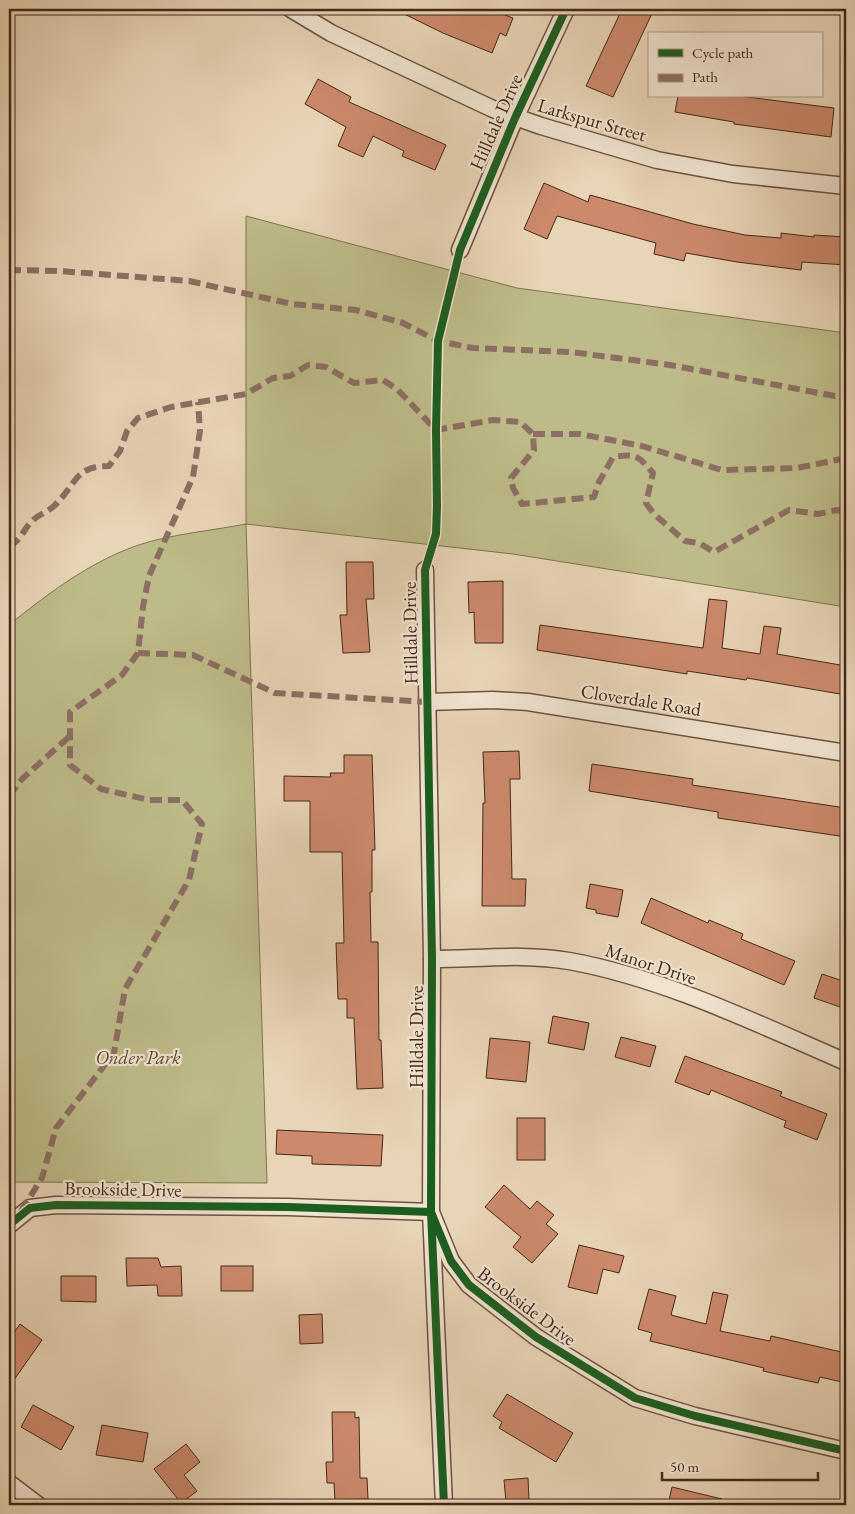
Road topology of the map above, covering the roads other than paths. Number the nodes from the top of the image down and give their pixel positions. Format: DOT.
graph roads {
  1 [pos="291,9"];
  2 [pos="566,9"];
  3 [pos="515,118"];
  4 [pos="846,186"];
  5 [pos="460,250"];
  6 [pos="425,570"];
  7 [pos="427,702"];
  8 [pos="846,753"];
  9 [pos="432,959"];
  10 [pos="846,1062"];
  11 [pos="431,1212"];
  12 [pos="9,1225"];
  13 [pos="846,1451"];
  14 [pos="9,1483"];
  15 [pos="38,1505"];
  16 [pos="444,1505"];
  1 -- 3 [label="street, Larkspur Street"];
  2 -- 3 [label="street, Hilldale Drive"];
  3 -- 4 [label="street, Larkspur Street"];
  3 -- 5 [label="street, Hilldale Drive"];
  6 -- 7 [label="street, Hilldale Drive"];
  7 -- 8 [label="street, Cloverdale Road"];
  7 -- 9 [label="street, Hilldale Drive"];
  9 -- 10 [label="street, Manor Drive"];
  9 -- 11 [label="street, Hilldale Drive"];
  11 -- 12 [label="street, Brookside Drive"];
  11 -- 13 [label="street, Brookside Drive"];
  11 -- 16 [label="street, Hilldale Drive"];
  14 -- 15 [label="street"];
}
